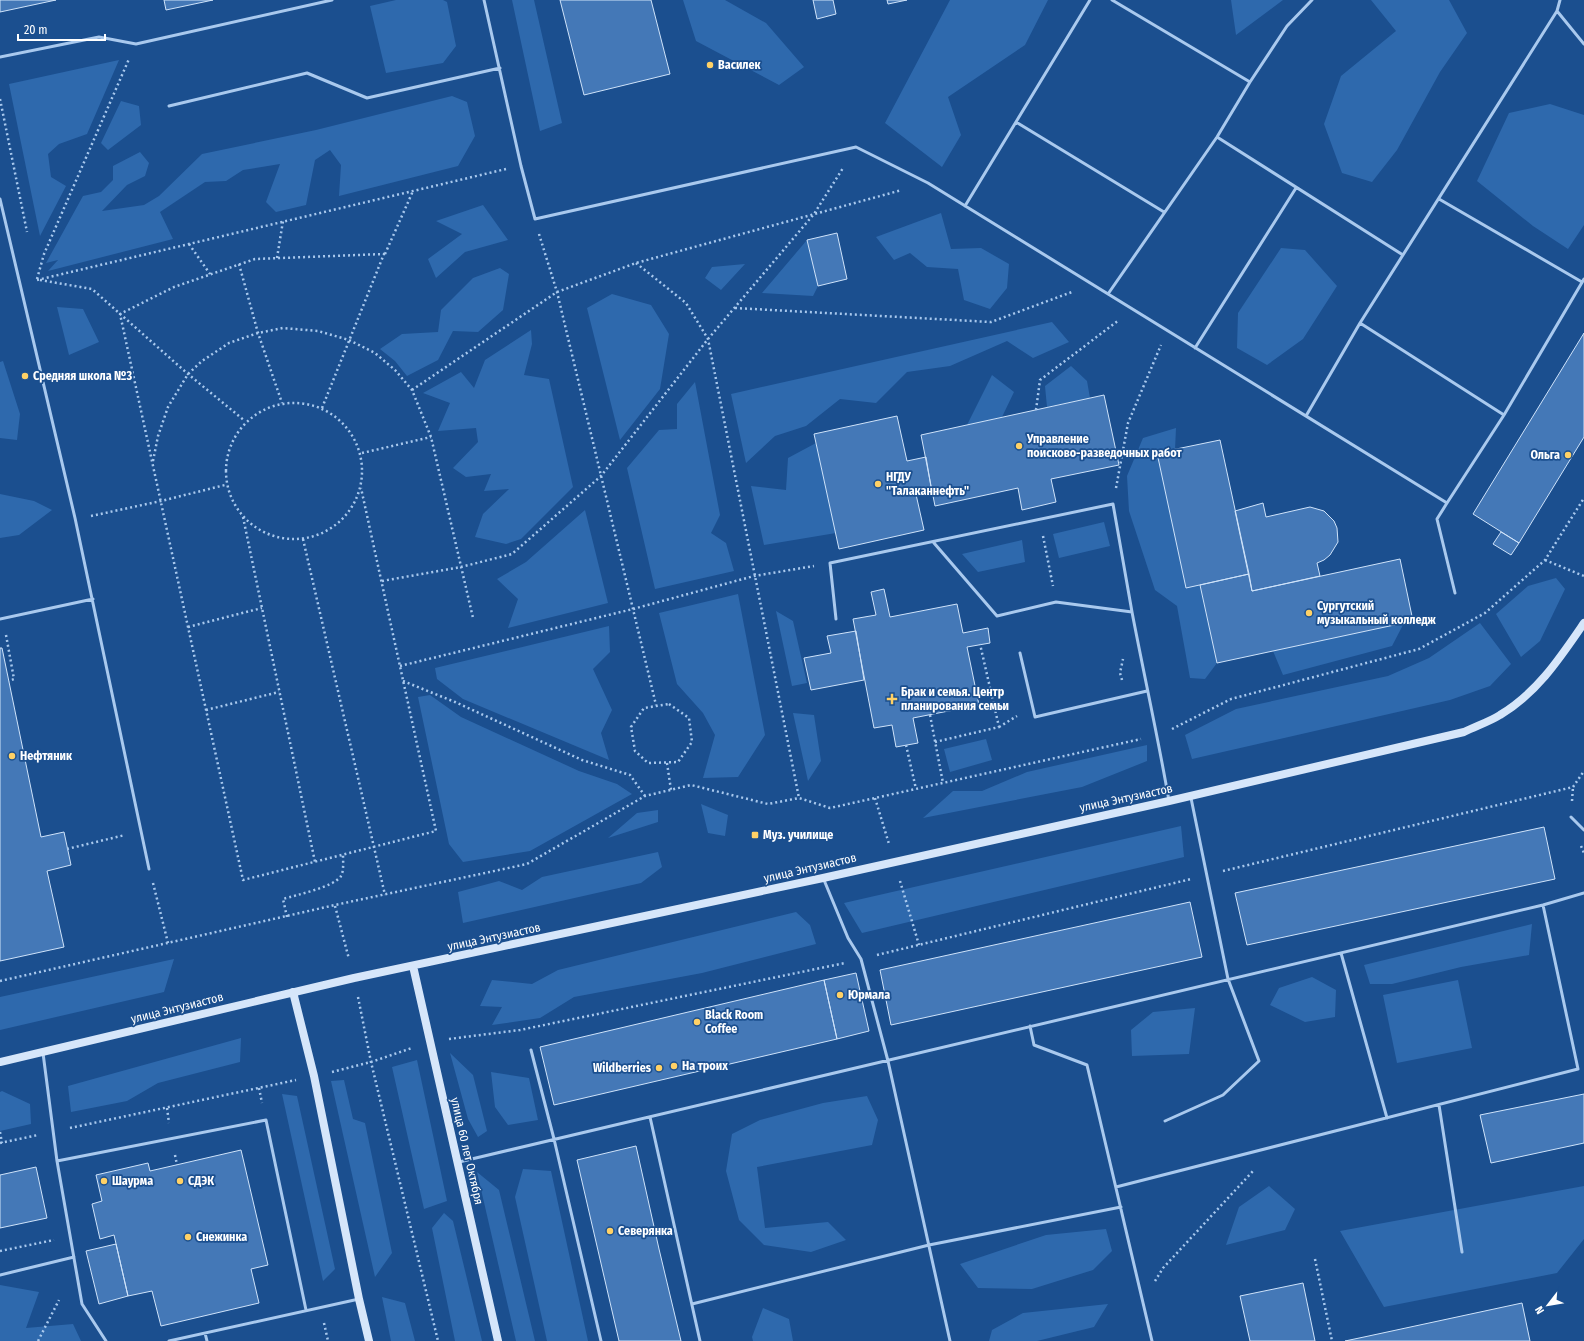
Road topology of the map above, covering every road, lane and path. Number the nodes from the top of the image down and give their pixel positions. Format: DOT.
graph roads {
  1 [pos="332,0"];
  2 [pos="484,0"];
  3 [pos="1090,0"];
  4 [pos="1112,0"];
  5 [pos="1312,0"];
  6 [pos="1560,0"];
  7 [pos="1557,11"];
  8 [pos="136,44"];
  9 [pos="1584,44"];
  10 [pos="0,57"];
  11 [pos="500,68"];
  12 [pos="1250,82"];
  13 [pos="169,106"];
  14 [pos="1016,122"];
  15 [pos="1217,137"];
  16 [pos="856,147"];
  17 [pos="521,166"];
  18 [pos="928,183"];
  19 [pos="1296,188"];
  20 [pos="413,190"];
  21 [pos="0,199"];
  22 [pos="1439,199"];
  23 [pos="965,206"];
  24 [pos="1164,212"];
  25 [pos="814,214"];
  26 [pos="535,219"];
  27 [pos="284,221"];
  28 [pos="189,244"];
  29 [pos="384,254"];
  30 [pos="1403,255"];
  31 [pos="277,258"];
  32 [pos="636,263"];
  33 [pos="239,264"];
  34 [pos="210,274"];
  35 [pos="37,280"];
  36 [pos="1583,280"];
  37 [pos="1093,285"];
  38 [pos="557,292"];
  39 [pos="1108,294"];
  40 [pos="734,308"];
  41 [pos="1133,309"];
  42 [pos="120,314"];
  43 [pos="1360,323"];
  44 [pos="1167,330"];
  45 [pos="258,332"];
  46 [pos="708,339"];
  47 [pos="349,340"];
  48 [pos="1195,348"];
  49 [pos="188,374"];
  50 [pos="412,390"];
  51 [pos="282,403"];
  52 [pos="322,408"];
  53 [pos="1036,410"];
  54 [pos="1504,414"];
  55 [pos="1306,416"];
  56 [pos="245,421"];
  57 [pos="431,437"];
  58 [pos="362,453"];
  59 [pos="152,463"];
  60 [pos="601,476"];
  61 [pos="225,485"];
  62 [pos="361,488"];
  63 [pos="1584,498"];
  64 [pos="161,501"];
  65 [pos="1447,503"];
  66 [pos="1113,504"];
  67 [pos="243,517"];
  68 [pos="75,518"];
  69 [pos="1040,520"];
  70 [pos="303,539"];
  71 [pos="934,543"];
  72 [pos="1545,560"];
  73 [pos="830,563"];
  74 [pos="461,567"];
  75 [pos="754,576"];
  76 [pos="1584,576"];
  77 [pos="382,581"];
  78 [pos="1455,593"];
  79 [pos="93,599"];
  80 [pos="1056,602"];
  81 [pos="262,608"];
  82 [pos="633,608"];
  83 [pos="1132,612"];
  84 [pos="473,618"];
  85 [pos="2,619"];
  86 [pos="836,619"];
  87 [pos="1584,623"];
  88 [pos="188,627"];
  89 [pos="980,644"];
  90 [pos="1020,654"];
  91 [pos="400,666"];
  92 [pos="9,681"];
  93 [pos="403,681"];
  94 [pos="1147,691"];
  95 [pos="279,692"];
  96 [pos="656,705"];
  97 [pos="206,710"];
  98 [pos="930,715"];
  99 [pos="1158,735"];
  100 [pos="936,742"];
  101 [pos="906,745"];
  102 [pos="667,763"];
  103 [pos="1584,771"];
  104 [pos="943,783"];
  105 [pos="916,789"];
  106 [pos="671,790"];
  107 [pos="645,796"];
  108 [pos="1190,796"];
  109 [pos="799,798"];
  110 [pos="1169,801"];
  111 [pos="1571,818"];
  112 [pos="1584,830"];
  113 [pos="142,831"];
  114 [pos="375,847"];
  115 [pos="67,849"];
  116 [pos="343,855"];
  117 [pos="315,862"];
  118 [pos="149,869"];
  119 [pos="1207,876"];
  120 [pos="823,878"];
  121 [pos="154,886"];
  122 [pos="1584,893"];
  123 [pos="385,894"];
  124 [pos="1543,905"];
  125 [pos="335,906"];
  126 [pos="287,917"];
  127 [pos="168,943"];
  128 [pos="1341,953"];
  129 [pos="861,959"];
  130 [pos="414,966"];
  131 [pos="354,978"];
  132 [pos="1228,979"];
  133 [pos="0,981"];
  134 [pos="293,992"];
  135 [pos="1030,1026"];
  136 [pos="431,1042"];
  137 [pos="531,1050"];
  138 [pos="43,1053"];
  139 [pos="888,1060"];
  140 [pos="0,1062"];
  141 [pos="371,1062"];
  142 [pos="1578,1069"];
  143 [pos="1584,1070"];
  144 [pos="314,1076"];
  145 [pos="1439,1105"];
  146 [pos="650,1117"];
  147 [pos="1387,1118"];
  148 [pos="1165,1121"];
  149 [pos="0,1132"];
  150 [pos="53,1132"];
  151 [pos="554,1139"];
  152 [pos="1,1143"];
  153 [pos="1276,1146"];
  154 [pos="57,1161"];
  155 [pos="457,1162"];
  156 [pos="1116,1187"];
  157 [pos="1121,1207"];
  158 [pos="70,1237"];
  159 [pos="929,1245"];
  160 [pos="0,1251"];
  161 [pos="1462,1252"];
  162 [pos="74,1257"];
  163 [pos="1315,1259"];
  164 [pos="0,1275"];
  165 [pos="359,1299"];
  166 [pos="59,1300"];
  167 [pos="1143,1302"];
  168 [pos="692,1304"];
  169 [pos="306,1310"];
  170 [pos="205,1333"];
  171 [pos="38,1341"];
  172 [pos="106,1341"];
  173 [pos="169,1341"];
  174 [pos="207,1341"];
  175 [pos="369,1341"];
  176 [pos="438,1341"];
  177 [pos="498,1341"];
  178 [pos="601,1341"];
  179 [pos="700,1341"];
  180 [pos="950,1341"];
  181 [pos="1152,1341"];
  182 [pos="1332,1341"];
  1 -- 8 [label="lane"];
  2 -- 11 [label="lane"];
  3 -- 14 [label="lane"];
  4 -- 12 [label="lane"];
  5 -- 12 [label="lane"];
  6 -- 7 [label="lane"];
  7 -- 9 [label="lane"];
  7 -- 22 [label="lane"];
  8 -- 10 [label="lane"];
  8 -- 35 [label="path"];
  11 -- 13 [label="lane"];
  11 -- 17 [label="lane"];
  12 -- 15 [label="lane"];
  14 -- 23 [label="lane"];
  14 -- 24 [label="lane"];
  15 -- 19 [label="lane"];
  15 -- 24 [label="lane"];
  16 -- 18 [label="lane"];
  16 -- 25 [label="path"];
  16 -- 26 [label="lane"];
  17 -- 20 [label="path"];
  17 -- 26 [label="lane"];
  18 -- 23 [label="lane"];
  18 -- 25 [label="path"];
  19 -- 30 [label="lane"];
  19 -- 48 [label="lane"];
  20 -- 27 [label="path"];
  20 -- 29 [label="path"];
  21 -- 68 [label="lane"];
  22 -- 30 [label="lane"];
  22 -- 36 [label="lane"];
  23 -- 37 [label="lane"];
  24 -- 39 [label="lane"];
  25 -- 32 [label="path"];
  25 -- 40 [label="path"];
  26 -- 38 [label="path"];
  27 -- 28 [label="path"];
  27 -- 31 [label="path"];
  28 -- 34 [label="path"];
  28 -- 35 [label="path"];
  29 -- 31 [label="path"];
  29 -- 47 [label="path"];
  30 -- 43 [label="lane"];
  31 -- 33 [label="path"];
  32 -- 38 [label="path"];
  32 -- 46 [label="path"];
  33 -- 34 [label="path"];
  33 -- 45 [label="path"];
  34 -- 42 [label="path"];
  35 -- 42 [label="path"];
  36 -- 54 [label="lane"];
  37 -- 39 [label="lane"];
  37 -- 40 [label="path"];
  38 -- 50 [label="path"];
  38 -- 60 [label="path"];
  39 -- 41 [label="lane"];
  40 -- 46 [label="path"];
  41 -- 44 [label="lane"];
  41 -- 53 [label="path"];
  42 -- 49 [label="path"];
  42 -- 59 [label="path"];
  43 -- 54 [label="lane"];
  43 -- 55 [label="lane"];
  44 -- 48 [label="lane"];
  44 -- 66 [label="path"];
  45 -- 47 [label="path"];
  45 -- 49 [label="path"];
  45 -- 51 [label="path"];
  46 -- 60 [label="path"];
  46 -- 75 [label="path"];
  47 -- 50 [label="path"];
  47 -- 52 [label="path"];
  48 -- 55 [label="lane"];
  49 -- 56 [label="path"];
  49 -- 59 [label="path"];
  50 -- 57 [label="path"];
  51 -- 52 [label="path"];
  51 -- 56 [label="path"];
  52 -- 58 [label="path"];
  54 -- 65 [label="lane"];
  55 -- 65 [label="lane"];
  56 -- 61 [label="path"];
  57 -- 58 [label="path"];
  57 -- 74 [label="path"];
  58 -- 62 [label="path"];
  59 -- 64 [label="path"];
  60 -- 74 [label="path"];
  60 -- 82 [label="path"];
  61 -- 64 [label="path"];
  61 -- 67 [label="path"];
  62 -- 70 [label="path"];
  62 -- 77 [label="path"];
  63 -- 72 [label="path"];
  64 -- 68 [label="path"];
  64 -- 88 [label="path"];
  65 -- 78 [label="lane"];
  66 -- 69 [label="lane"];
  66 -- 83 [label="lane"];
  67 -- 70 [label="path"];
  67 -- 81 [label="path"];
  68 -- 79 [label="lane"];
  69 -- 71 [label="lane"];
  69 -- 80 [label="path"];
  70 -- 114 [label="path"];
  71 -- 73 [label="lane"];
  71 -- 80 [label="lane"];
  72 -- 76 [label="path"];
  72 -- 99 [label="path"];
  73 -- 75 [label="path"];
  73 -- 86 [label="lane"];
  74 -- 77 [label="path"];
  74 -- 84 [label="path"];
  75 -- 82 [label="path"];
  75 -- 109 [label="path"];
  77 -- 91 [label="path"];
  79 -- 85 [label="lane"];
  79 -- 113 [label="lane"];
  80 -- 83 [label="lane"];
  81 -- 88 [label="path"];
  81 -- 95 [label="path"];
  82 -- 91 [label="path"];
  82 -- 96 [label="path"];
  83 -- 94 [label="lane"];
  85 -- 92 [label="path"];
  87 -- 108 [label="main road, улица Энтузиастов"];
  88 -- 97 [label="path"];
  89 -- 100 [label="path"];
  90 -- 94 [label="lane"];
  91 -- 93 [label="path"];
  93 -- 107 [label="path"];
  93 -- 114 [label="path"];
  94 -- 99 [label="lane"];
  95 -- 97 [label="path"];
  95 -- 117 [label="path"];
  96 -- 102 [label="path"];
  96 -- 102 [label="path"];
  97 -- 117 [label="path"];
  98 -- 100 [label="path"];
  99 -- 104 [label="path"];
  99 -- 110 [label="lane"];
  100 -- 104 [label="path"];
  101 -- 105 [label="path"];
  102 -- 106 [label="path"];
  103 -- 119 [label="path"];
  104 -- 105 [label="path"];
  105 -- 109 [label="path"];
  106 -- 107 [label="path"];
  106 -- 109 [label="path"];
  107 -- 123 [label="path"];
  108 -- 110 [label="main road, улица Энтузиастов"];
  108 -- 119 [label="lane"];
  110 -- 120 [label="main road, улица Энтузиастов"];
  111 -- 112 [label="lane"];
  113 -- 115 [label="path"];
  113 -- 118 [label="lane"];
  114 -- 116 [label="path"];
  114 -- 123 [label="path"];
  116 -- 117 [label="path"];
  116 -- 126 [label="path"];
  119 -- 129 [label="path"];
  119 -- 132 [label="lane"];
  120 -- 129 [label="lane"];
  120 -- 130 [label="main road, улица Энтузиастов"];
  121 -- 127 [label="path"];
  122 -- 124 [label="lane"];
  123 -- 125 [label="path"];
  124 -- 128 [label="lane"];
  124 -- 142 [label="lane"];
  125 -- 126 [label="path"];
  125 -- 131 [label="path"];
  126 -- 127 [label="path"];
  127 -- 133 [label="path"];
  128 -- 132 [label="lane"];
  128 -- 147 [label="lane"];
  129 -- 136 [label="path"];
  129 -- 139 [label="lane"];
  130 -- 131 [label="main road, улица Энтузиастов"];
  130 -- 136 [label="main road, улица 60 лет Октября"];
  131 -- 134 [label="main road, улица Энтузиастов"];
  131 -- 141 [label="path"];
  132 -- 135 [label="lane"];
  132 -- 148 [label="lane"];
  134 -- 138 [label="main road, улица Энтузиастов"];
  134 -- 144 [label="main road"];
  135 -- 139 [label="lane"];
  135 -- 156 [label="lane"];
  136 -- 141 [label="path"];
  136 -- 155 [label="main road, улица 60 лет Октября"];
  137 -- 151 [label="lane"];
  138 -- 140 [label="main road, улица Энтузиастов"];
  138 -- 150 [label="lane"];
  139 -- 146 [label="lane"];
  139 -- 159 [label="lane"];
  141 -- 144 [label="path"];
  141 -- 176 [label="path"];
  142 -- 143 [label="lane"];
  142 -- 145 [label="lane"];
  144 -- 150 [label="path"];
  144 -- 165 [label="main road"];
  145 -- 147 [label="lane"];
  145 -- 161 [label="lane"];
  146 -- 151 [label="lane"];
  146 -- 168 [label="lane"];
  147 -- 153 [label="lane"];
  149 -- 152 [label="path"];
  150 -- 152 [label="path"];
  150 -- 154 [label="lane"];
  151 -- 155 [label="lane"];
  151 -- 178 [label="lane"];
  153 -- 156 [label="lane"];
  153 -- 167 [label="path"];
  154 -- 158 [label="lane"];
  154 -- 169 [label="lane"];
  155 -- 177 [label="main road, улица 60 лет Октября"];
  156 -- 157 [label="lane"];
  157 -- 159 [label="lane"];
  157 -- 167 [label="lane"];
  158 -- 160 [label="path"];
  158 -- 162 [label="lane"];
  159 -- 168 [label="lane"];
  159 -- 180 [label="lane"];
  162 -- 164 [label="lane"];
  162 -- 172 [label="lane"];
  163 -- 182 [label="path"];
  165 -- 169 [label="lane"];
  165 -- 175 [label="main road"];
  166 -- 171 [label="path"];
  167 -- 181 [label="lane"];
  168 -- 179 [label="lane"];
  169 -- 170 [label="lane"];
  170 -- 173 [label="lane"];
  170 -- 174 [label="lane"];
}
